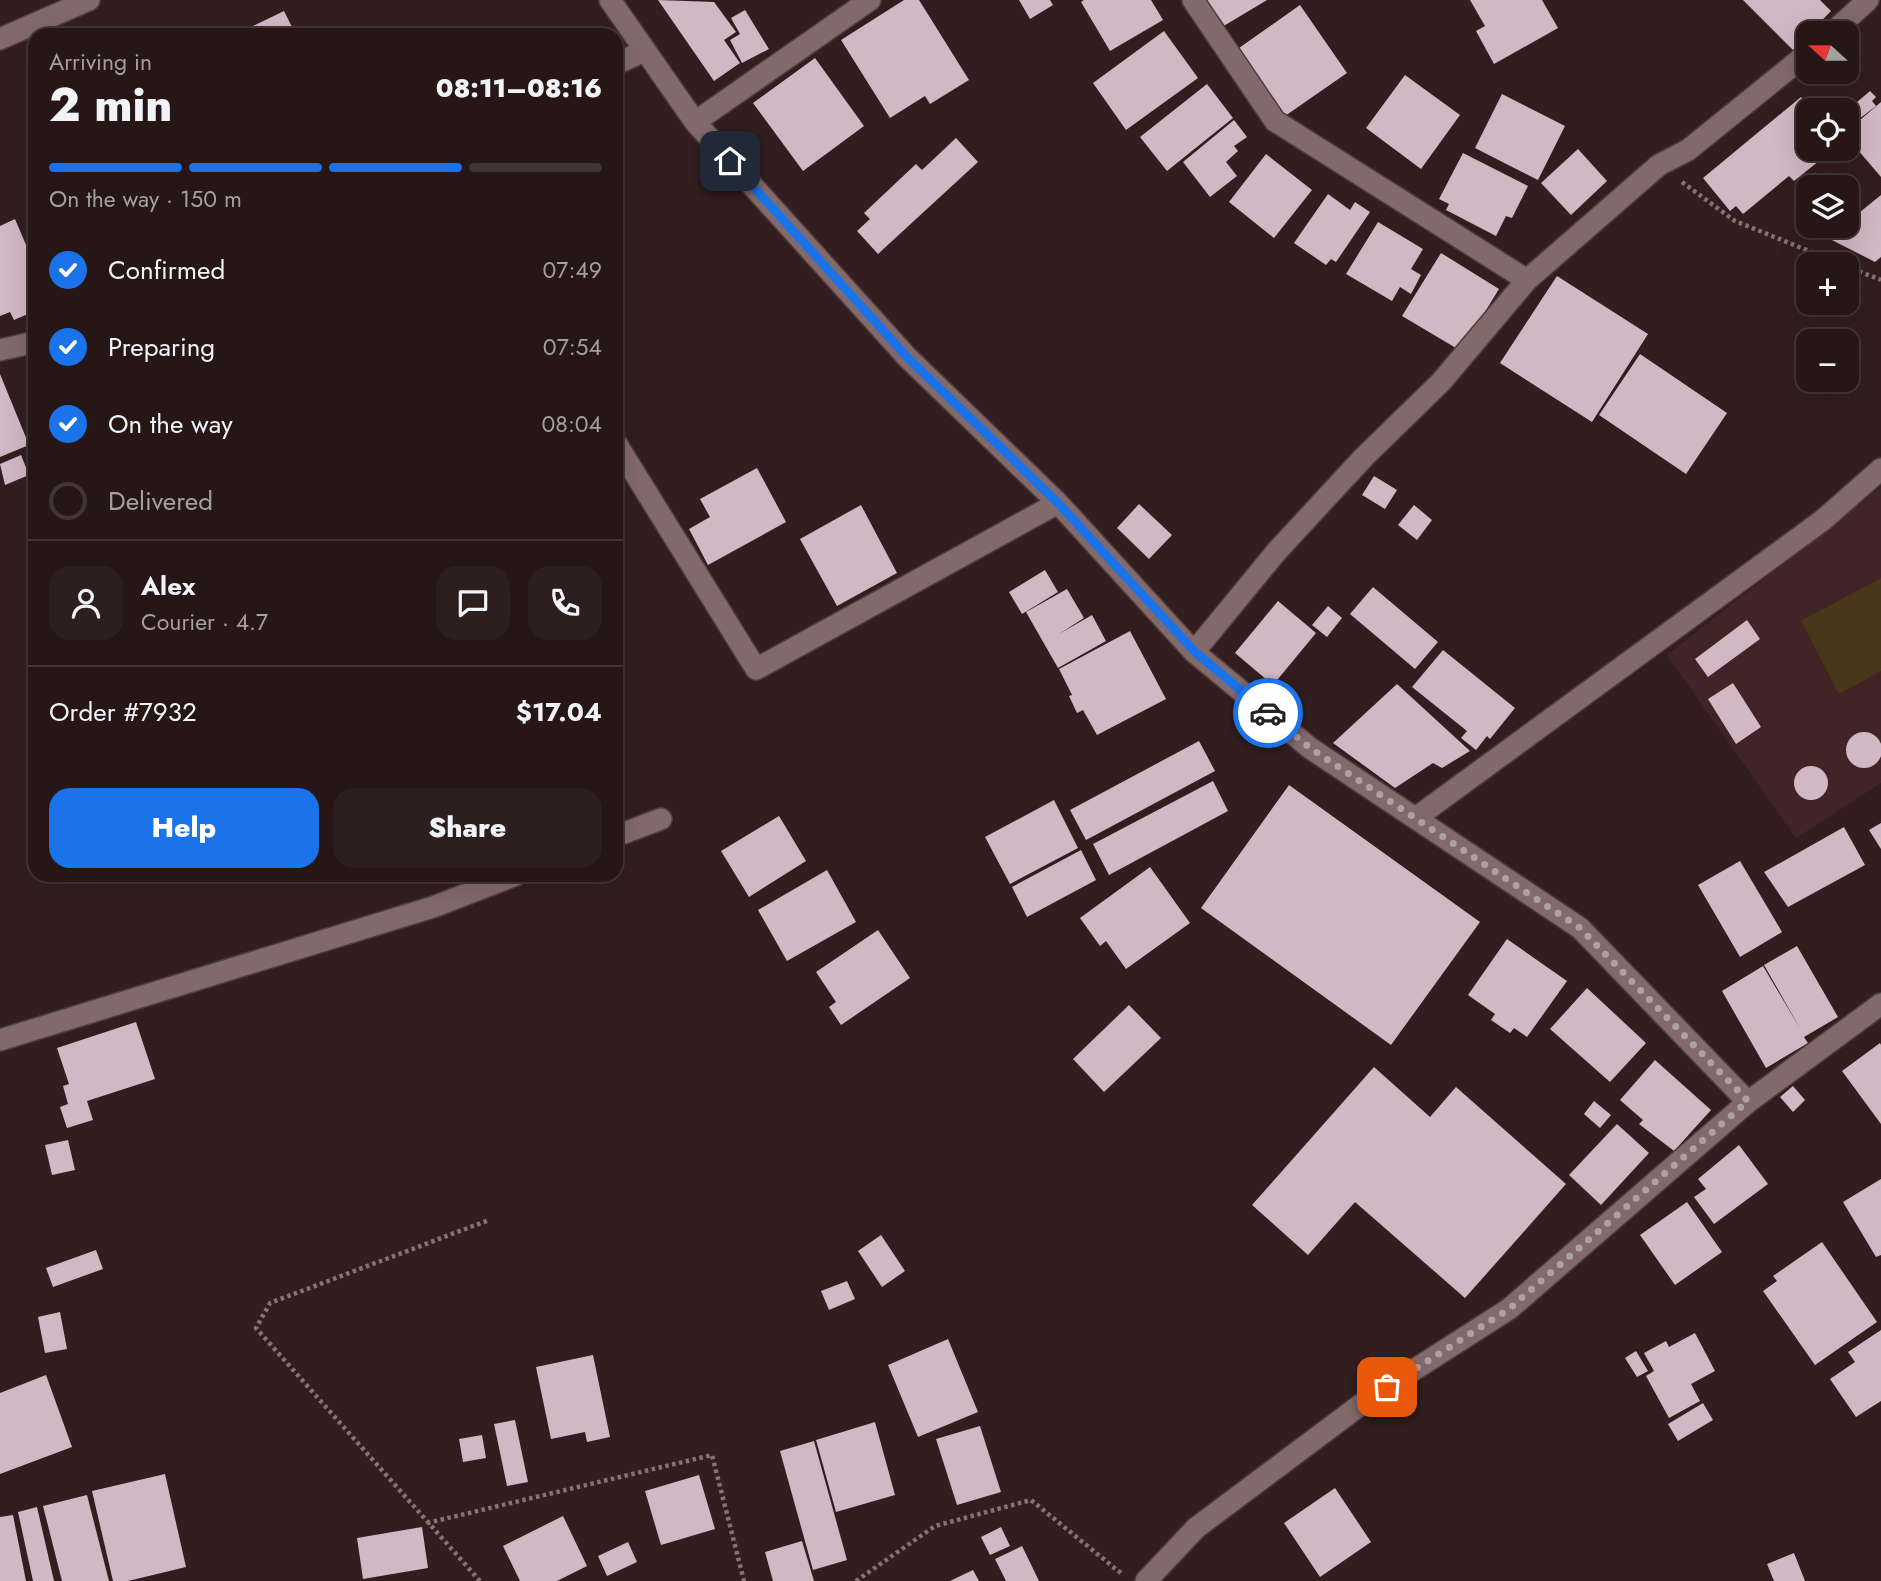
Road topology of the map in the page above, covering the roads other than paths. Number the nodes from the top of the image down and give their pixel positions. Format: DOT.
graph roads {
  1 [pos="89,0"];
  2 [pos="610,0"];
  3 [pos="870,0"];
  4 [pos="1193,0"];
  5 [pos="1868,0"];
  6 [pos="1845,21"];
  7 [pos="0,39"];
  8 [pos="644,51"];
  9 [pos="623,61"];
  10 [pos="1796,63"];
  11 [pos="695,122"];
  12 [pos="1527,280"];
  13 [pos="28,344"];
  14 [pos="0,350"];
  15 [pos="623,454"];
  16 [pos="1881,469"];
  17 [pos="1058,503"];
  18 [pos="1195,652"];
  19 [pos="1417,817"];
  20 [pos="661,819"];
  21 [pos="623,833"];
  22 [pos="498,882"];
  23 [pos="1881,1004"];
  24 [pos="0,1040"];
  25 [pos="1748,1101"];
  26 [pos="1146,1581"];
  1 -- 7 [label="street"];
  2 -- 8 [label="street"];
  3 -- 11 [label="street"];
  4 -- 12 [label="street"];
  5 -- 6 [label="street"];
  8 -- 9 [label="street"];
  8 -- 11 [label="street"];
  10 -- 12 [label="street"];
  11 -- 17 [label="street"];
  12 -- 18 [label="street"];
  13 -- 14 [label="street"];
  15 -- 17 [label="street"];
  16 -- 19 [label="street"];
  17 -- 18 [label="street"];
  18 -- 19 [label="street"];
  19 -- 25 [label="street"];
  20 -- 21 [label="street"];
  22 -- 24 [label="street"];
  23 -- 25 [label="street"];
  25 -- 26 [label="street"];
}
